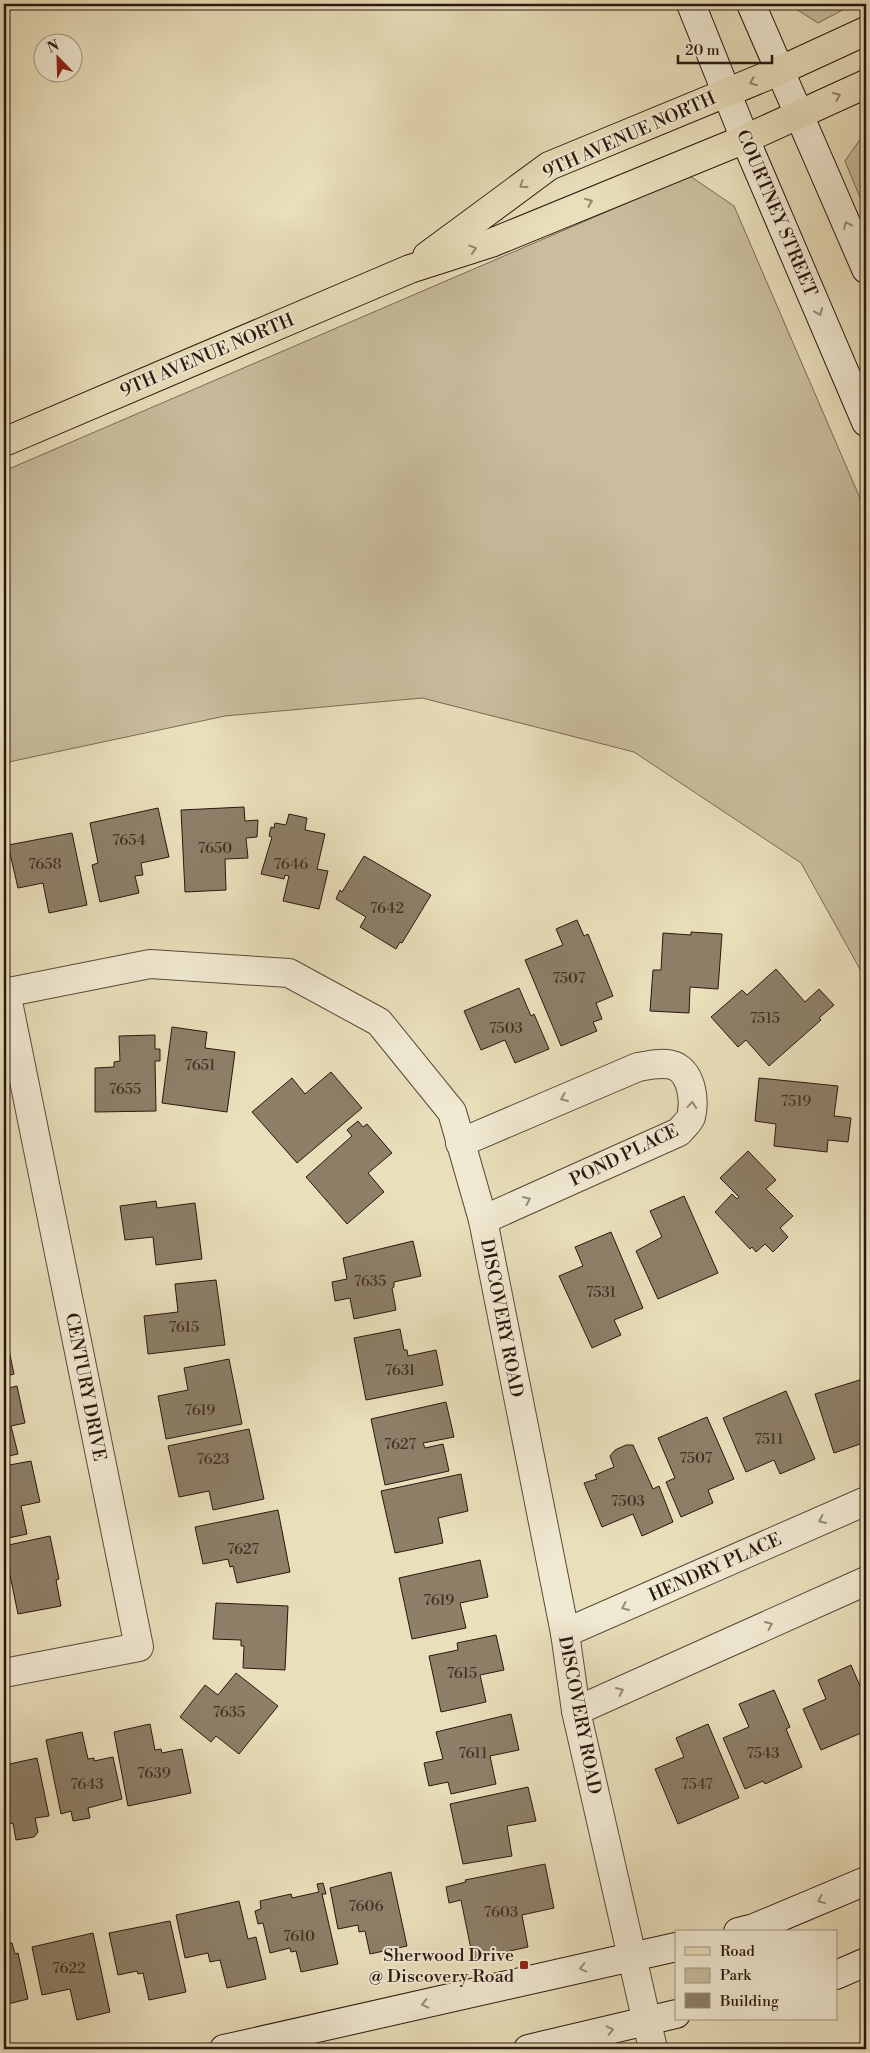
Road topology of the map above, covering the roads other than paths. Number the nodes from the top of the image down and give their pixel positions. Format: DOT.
graph roads {
  1 [pos="691,4"];
  2 [pos="752,4"];
  3 [pos="866,31"];
  4 [pos="779,71"];
  5 [pos="866,84"];
  6 [pos="726,93"];
  7 [pos="798,114"];
  8 [pos="745,139"];
  9 [pos="410,269"];
  10 [pos="866,269"];
  11 [pos="866,422"];
  12 [pos="4,442"];
  13 [pos="5,992"];
  14 [pos="460,1143"];
  15 [pos="483,1220"];
  16 [pos="866,1501"];
  17 [pos="866,1581"];
  18 [pos="565,1634"];
  19 [pos="4,1673"];
  20 [pos="576,1711"];
  21 [pos="866,1881"];
  22 [pos="746,1930"];
  23 [pos="675,1947"];
  24 [pos="631,1958"];
  25 [pos="866,1962"];
  26 [pos="838,1974"];
  27 [pos="675,2014"];
  28 [pos="647,2021"];
  29 [pos="231,2049"];
  30 [pos="528,2049"];
  31 [pos="653,2049"];
  1 -- 6 [label="street, COURTNEY STREET"];
  2 -- 4 [label="street"];
  3 -- 4 [label="main road, 9TH AVENUE NORTH"];
  4 -- 6 [label="main road, 9TH AVENUE NORTH, one-way"];
  4 -- 7 [label="street"];
  7 -- 5 [label="main road, 9TH AVENUE NORTH, one-way"];
  6 -- 8 [label="street, COURTNEY STREET"];
  6 -- 9 [label="main road, 9TH AVENUE NORTH, one-way"];
  7 -- 8 [label="main road, 9TH AVENUE NORTH"];
  10 -- 7 [label="street, one-way"];
  9 -- 8 [label="main road, 9TH AVENUE NORTH, one-way"];
  8 -- 11 [label="street, COURTNEY STREET, one-way"];
  9 -- 12 [label="main road, 9TH AVENUE NORTH"];
  13 -- 14 [label="street, DISCOVERY ROAD"];
  13 -- 19 [label="street, CENTURY DRIVE"];
  14 -- 15 [label="street, DISCOVERY ROAD"];
  15 -- 14 [label="street, POND PLACE, one-way"];
  15 -- 18 [label="street, DISCOVERY ROAD"];
  16 -- 18 [label="street, HENDRY PLACE, one-way"];
  20 -- 17 [label="street, one-way"];
  18 -- 20 [label="street, DISCOVERY ROAD"];
  20 -- 24 [label="street, DISCOVERY ROAD"];
  21 -- 22 [label="street, one-way"];
  23 -- 24 [label="street"];
  24 -- 28 [label="street, DISCOVERY ROAD"];
  24 -- 29 [label="street, one-way"];
  25 -- 26 [label="street"];
  27 -- 28 [label="street"];
  30 -- 28 [label="street, one-way"];
  28 -- 31 [label="street, DISCOVERY ROAD"];
}
